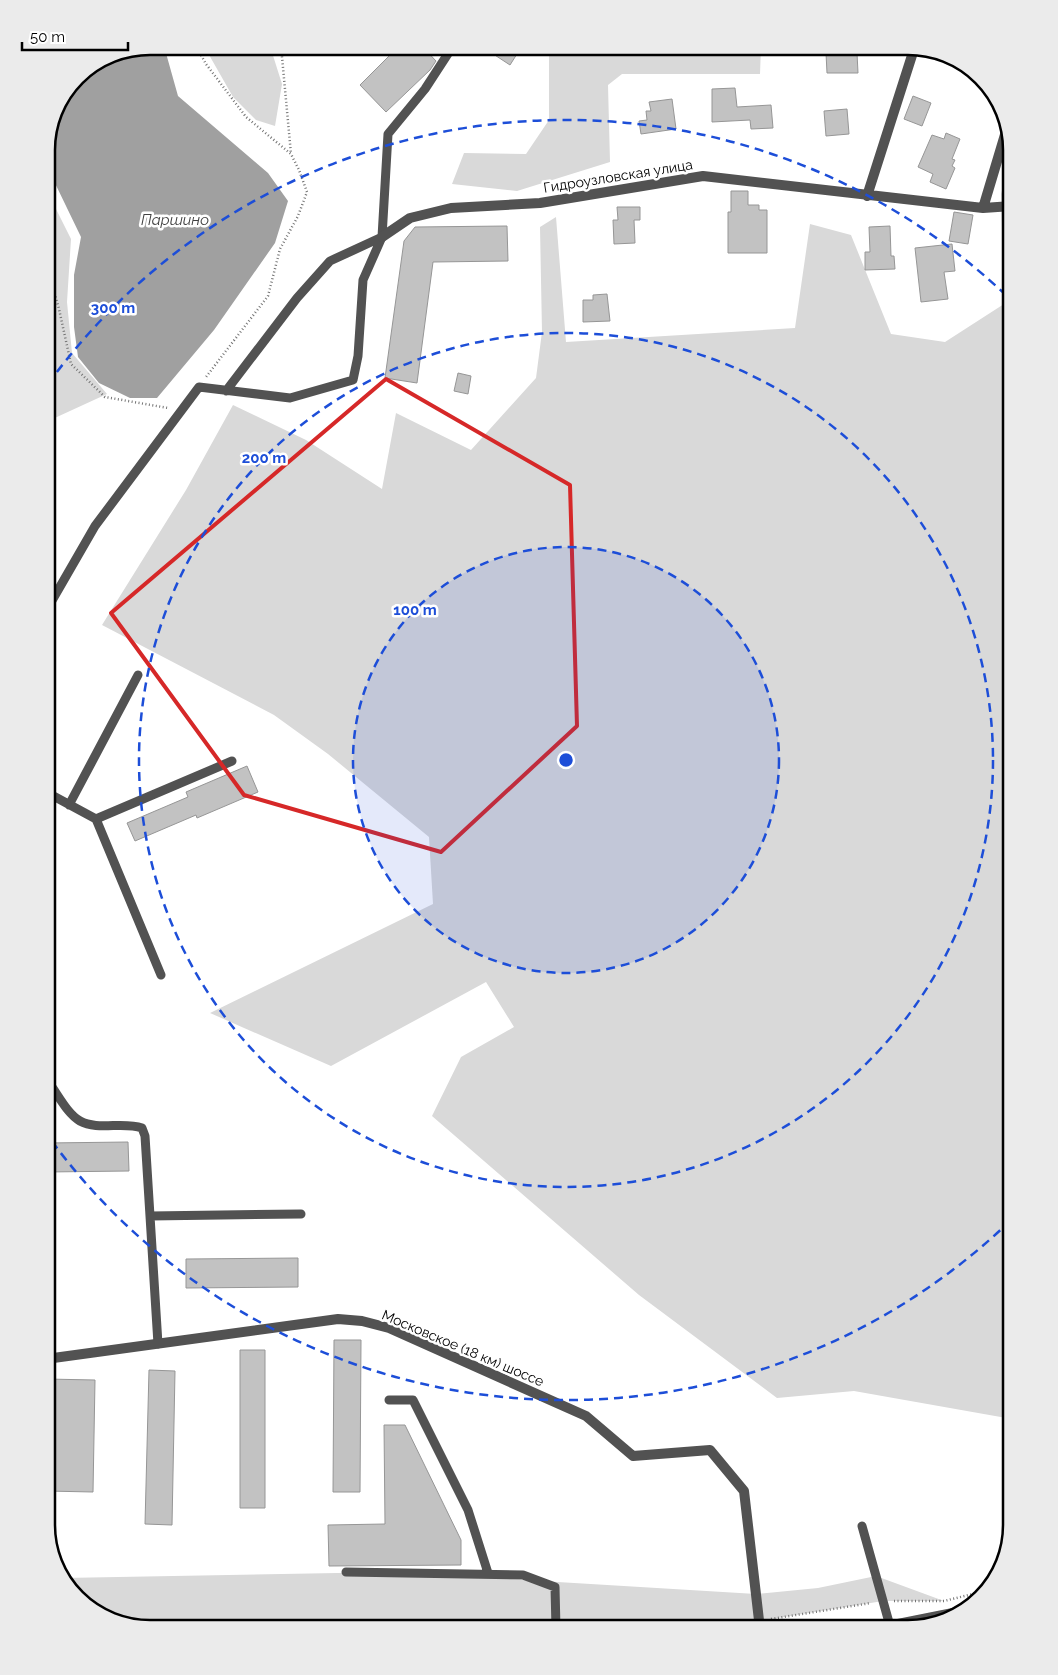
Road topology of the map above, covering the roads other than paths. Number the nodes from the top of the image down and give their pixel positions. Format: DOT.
graph roads {
  1 [pos="447,55"];
  2 [pos="912,55"];
  3 [pos="1003,142"];
  4 [pos="867,196"];
  5 [pos="1003,207"];
  6 [pos="983,208"];
  7 [pos="382,237"];
  8 [pos="226,391"];
  9 [pos="55,595"];
  10 [pos="138,675"];
  11 [pos="232,761"];
  12 [pos="55,797"];
  13 [pos="69,805"];
  14 [pos="96,820"];
  15 [pos="161,975"];
  16 [pos="55,1091"];
  17 [pos="301,1214"];
  18 [pos="150,1216"];
  19 [pos="158,1344"];
  20 [pos="55,1358"];
  21 [pos="389,1400"];
  22 [pos="862,1526"];
  23 [pos="346,1572"];
  24 [pos="488,1573"];
  25 [pos="556,1620"];
  26 [pos="758,1620"];
  27 [pos="888,1620"];
  1 -- 7 [label="lane"];
  2 -- 4 [label="street"];
  3 -- 6 [label="street"];
  4 -- 6 [label="street, Гидроузловская улица"];
  4 -- 7 [label="street, Гидроузловская улица"];
  5 -- 6 [label="street, Гидроузловская улица"];
  7 -- 8 [label="lane"];
  7 -- 8 [label="lane"];
  8 -- 9 [label="lane"];
  10 -- 13 [label="lane"];
  11 -- 14 [label="lane"];
  12 -- 13 [label="lane"];
  13 -- 14 [label="lane"];
  14 -- 15 [label="lane"];
  16 -- 18 [label="lane"];
  17 -- 18 [label="lane"];
  18 -- 19 [label="lane"];
  19 -- 20 [label="street, Московское (18 км) шоссе"];
  19 -- 26 [label="street, Московское (18 км) шоссе"];
  21 -- 24 [label="lane"];
  22 -- 27 [label="lane"];
  23 -- 24 [label="lane"];
  24 -- 25 [label="lane"];
}
